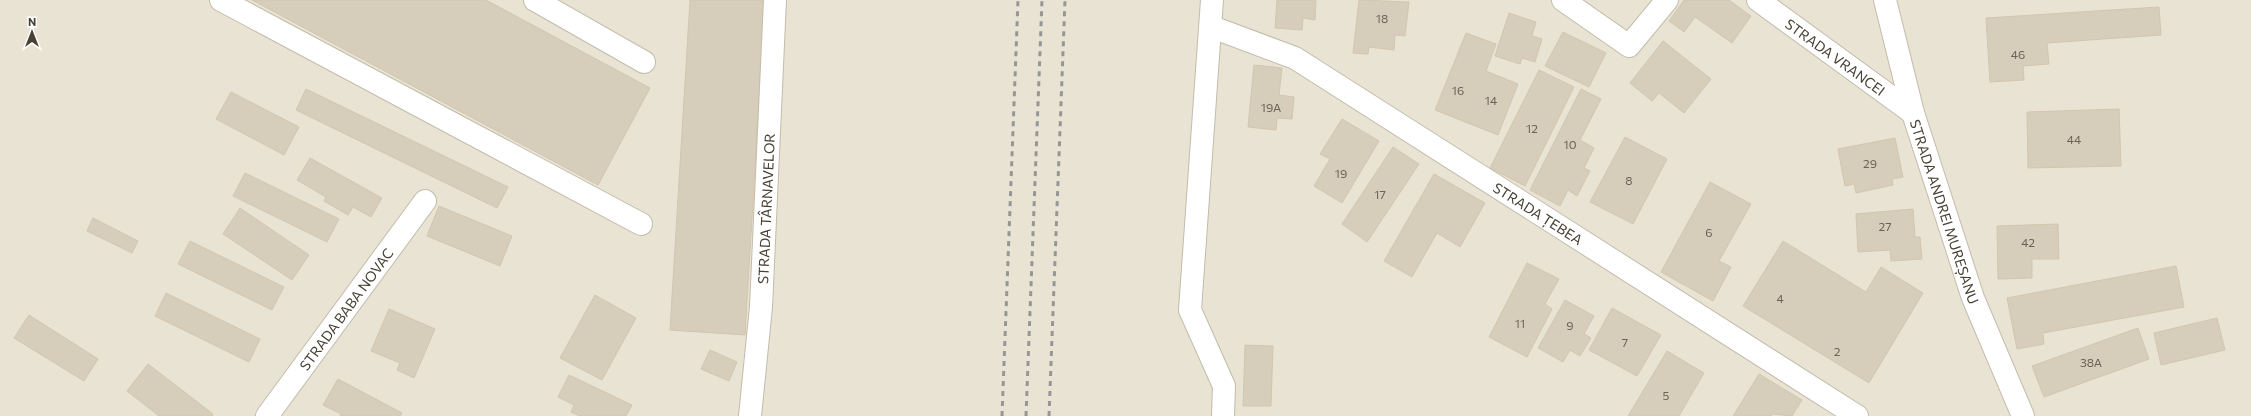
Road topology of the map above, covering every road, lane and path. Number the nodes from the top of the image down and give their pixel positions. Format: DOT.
graph roads {
  1 [pos="221,0"];
  2 [pos="535,0"];
  3 [pos="775,0"];
  4 [pos="1212,0"];
  5 [pos="1563,0"];
  6 [pos="1667,0"];
  7 [pos="1758,0"];
  8 [pos="1886,0"];
  9 [pos="1212,27"];
  10 [pos="644,62"];
  11 [pos="1913,113"];
  12 [pos="425,201"];
  13 [pos="641,224"];
  14 [pos="267,416"];
  15 [pos="750,416"];
  16 [pos="1223,416"];
  17 [pos="1856,416"];
  18 [pos="2023,416"];
  1 -- 13 [label="street"];
  2 -- 10 [label="street"];
  3 -- 15 [label="street, STRADA TÂRNAVELOR"];
  4 -- 9 [label="street"];
  5 -- 6 [label="street"];
  7 -- 11 [label="street, STRADA VRANCEI"];
  8 -- 11 [label="street, STRADA ANDREI MUREȘANU"];
  9 -- 16 [label="street"];
  9 -- 17 [label="street, STRADA ȚEBEA"];
  11 -- 18 [label="street, STRADA ANDREI MUREȘANU"];
  12 -- 14 [label="street, STRADA BABA NOVAC"];
}
